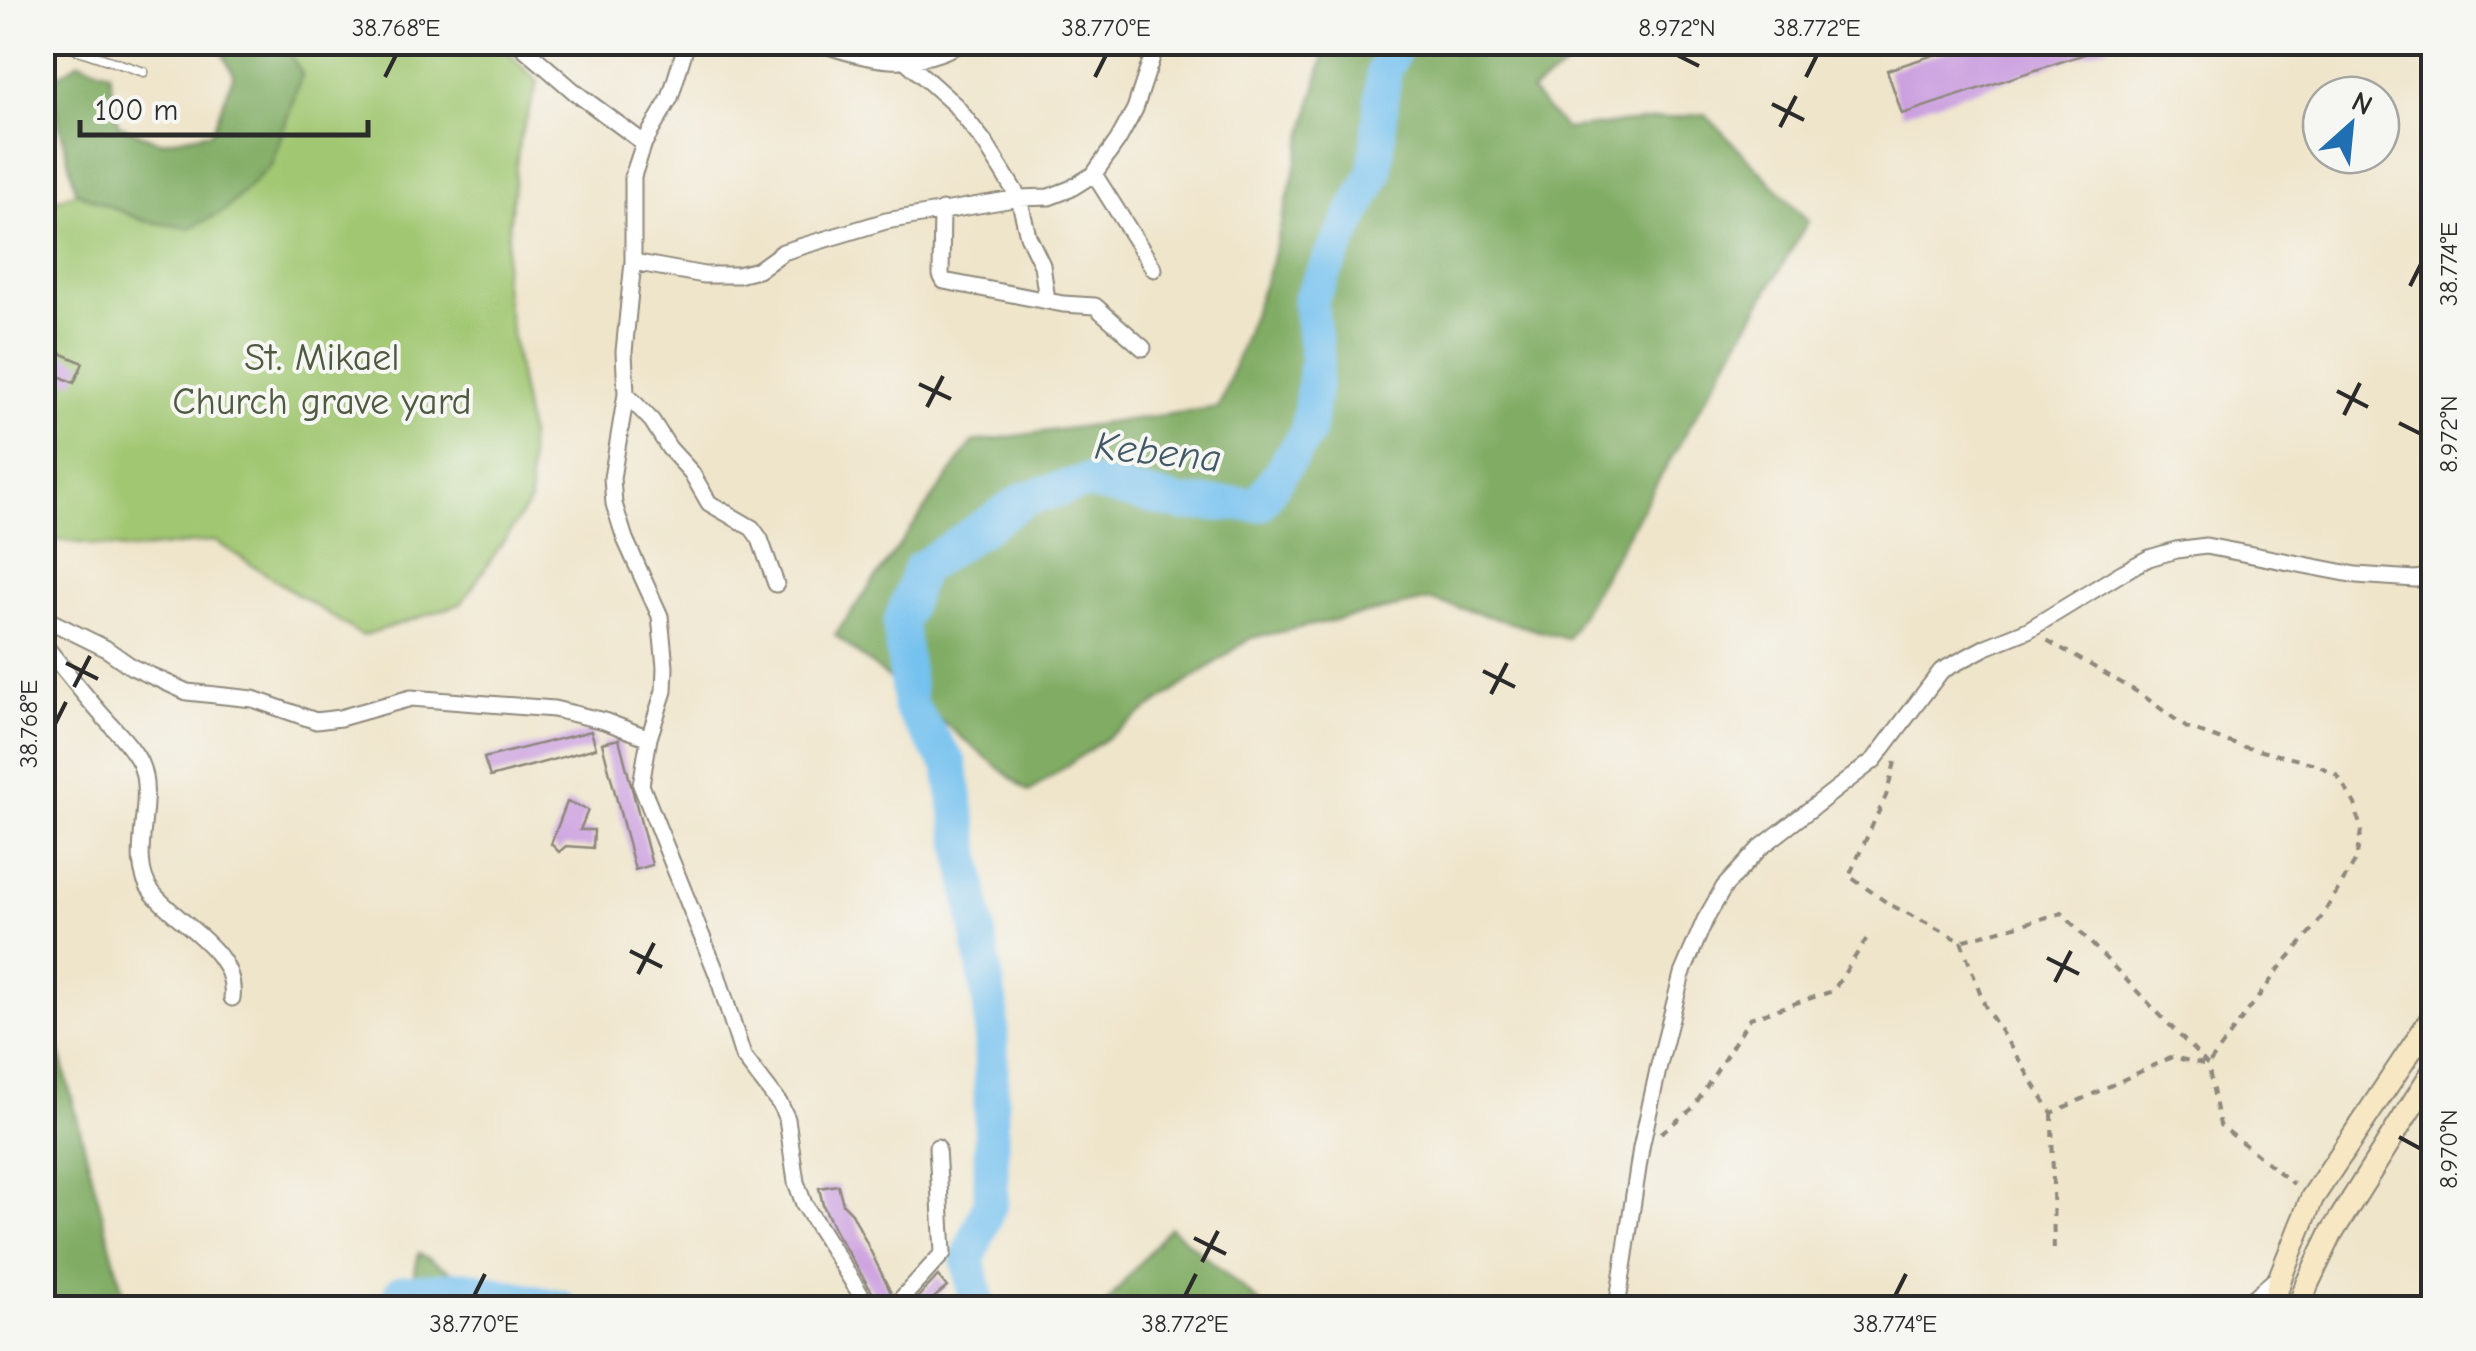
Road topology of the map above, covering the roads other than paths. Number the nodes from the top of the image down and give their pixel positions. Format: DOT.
graph roads {
  1 [pos="54,42"];
  2 [pos="517,42"];
  3 [pos="687,42"];
  4 [pos="817,42"];
  5 [pos="962,42"];
  6 [pos="1157,42"];
  7 [pos="907,62"];
  8 [pos="144,72"];
  9 [pos="644,143"];
  10 [pos="1094,174"];
  11 [pos="1018,198"];
  12 [pos="942,210"];
  13 [pos="634,262"];
  14 [pos="1154,269"];
  15 [pos="1047,300"];
  16 [pos="1143,348"];
  17 [pos="626,394"];
  18 [pos="2434,576"];
  19 [pos="776,584"];
  20 [pos="42,617"];
  21 [pos="42,642"];
  22 [pos="648,738"];
  23 [pos="232,998"];
  24 [pos="2434,1015"];
  25 [pos="2434,1070"];
  26 [pos="937,1147"];
  27 [pos="2281,1274"];
  28 [pos="869,1308"];
  29 [pos="893,1308"];
  30 [pos="1617,1308"];
  31 [pos="2242,1308"];
  32 [pos="2272,1308"];
  33 [pos="2299,1308"];
  1 -- 8 [label="lane"];
  2 -- 9 [label="street"];
  3 -- 9 [label="street"];
  4 -- 7 [label="street"];
  5 -- 7 [label="street"];
  6 -- 10 [label="street"];
  7 -- 11 [label="street"];
  9 -- 13 [label="street"];
  10 -- 11 [label="street"];
  10 -- 14 [label="street"];
  11 -- 12 [label="street"];
  11 -- 15 [label="street"];
  12 -- 13 [label="street"];
  12 -- 15 [label="street"];
  13 -- 17 [label="street"];
  15 -- 16 [label="street"];
  17 -- 19 [label="street"];
  17 -- 22 [label="street"];
  18 -- 30 [label="street"];
  20 -- 22 [label="street"];
  21 -- 23 [label="street"];
  22 -- 28 [label="street"];
  24 -- 27 [label="main road"];
  25 -- 33 [label="main road"];
  26 -- 29 [label="street"];
  27 -- 31 [label="street"];
  27 -- 32 [label="main road"];
}
